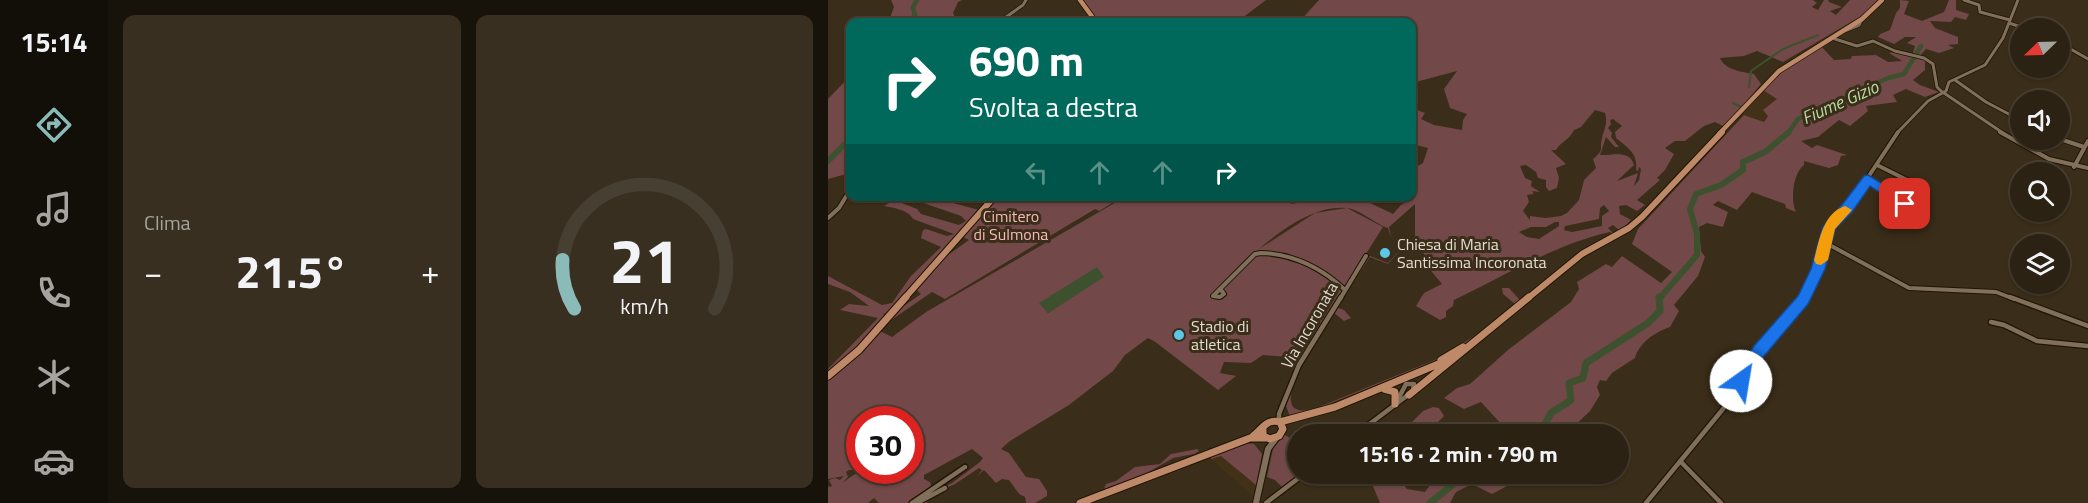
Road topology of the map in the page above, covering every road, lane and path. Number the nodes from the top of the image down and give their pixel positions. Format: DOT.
graph roads {
  1 [pos="1026,0"];
  2 [pos="1080,0"];
  3 [pos="1882,0"];
  4 [pos="1964,0"];
  5 [pos="2018,0"];
  6 [pos="1005,18"];
  7 [pos="1093,18"];
  8 [pos="2009,21"];
  9 [pos="1844,31"];
  10 [pos="1835,39"];
  11 [pos="1819,44"];
  12 [pos="2070,49"];
  13 [pos="2088,59"];
  14 [pos="1954,80"];
  15 [pos="1944,92"];
  16 [pos="2010,115"];
  17 [pos="2088,141"];
  18 [pos="2070,142"];
  19 [pos="2084,147"];
  20 [pos="1876,165"];
  21 [pos="2074,167"];
  22 [pos="2088,168"];
  23 [pos="1868,179"];
  24 [pos="1917,185"];
  25 [pos="846,197"];
  26 [pos="992,201"];
  27 [pos="1924,216"];
  28 [pos="828,218"];
  29 [pos="1824,242"];
  30 [pos="1366,256"];
  31 [pos="1344,289"];
  32 [pos="1221,290"];
  33 [pos="1991,322"];
  34 [pos="2088,326"];
  35 [pos="1486,332"];
  36 [pos="2088,346"];
  37 [pos="1464,351"];
  38 [pos="828,376"];
  39 [pos="1381,389"];
  40 [pos="1409,395"];
  41 [pos="1394,405"];
  42 [pos="1331,406"];
  43 [pos="1279,423"];
  44 [pos="1369,424"];
  45 [pos="1263,427"];
  46 [pos="1277,437"];
  47 [pos="1250,438"];
  48 [pos="1265,438"];
  49 [pos="1268,449"];
  50 [pos="1680,462"];
  51 [pos="965,467"];
  52 [pos="1291,484"];
  53 [pos="945,488"];
  54 [pos="1257,502"];
  55 [pos="914,503"];
  56 [pos="1080,503"];
  57 [pos="1266,503"];
  58 [pos="1646,503"];
  59 [pos="1721,503"];
  1 -- 6 [label="street"];
  2 -- 7 [label="main road"];
  3 -- 9 [label="main road"];
  4 -- 8 [label="street"];
  5 -- 8 [label="street"];
  8 -- 14 [label="street"];
  9 -- 10 [label="street"];
  9 -- 11 [label="main road"];
  10 -- 11 [label="street"];
  10 -- 15 [label="street"];
  11 -- 35 [label="main road"];
  12 -- 13 [label="street"];
  14 -- 15 [label="street"];
  14 -- 16 [label="street"];
  15 -- 20 [label="street"];
  15 -- 21 [label="street"];
  17 -- 19 [label="street"];
  18 -- 19 [label="street"];
  19 -- 21 [label="street"];
  20 -- 23 [label="street"];
  20 -- 24 [label="street"];
  21 -- 22 [label="street"];
  23 -- 27 [label="street"];
  23 -- 29 [label="street"];
  25 -- 28 [label="street"];
  26 -- 38 [label="main road"];
  29 -- 34 [label="street"];
  29 -- 50 [label="street"];
  30 -- 31 [label="street, Via Incoronata"];
  31 -- 32 [label="street"];
  31 -- 43 [label="street, Via Incoronata"];
  33 -- 36 [label="street"];
  35 -- 37 [label="main road"];
  35 -- 42 [label="main road"];
  37 -- 39 [label="main road"];
  37 -- 40 [label="main road"];
  39 -- 41 [label="main road"];
  39 -- 42 [label="main road"];
  40 -- 41 [label="street"];
  40 -- 41 [label="street"];
  41 -- 44 [label="street"];
  42 -- 43 [label="main road"];
  43 -- 45 [label="main road"];
  43 -- 46 [label="main road"];
  45 -- 47 [label="main road"];
  45 -- 48 [label="main road"];
  46 -- 48 [label="main road"];
  46 -- 49 [label="main road"];
  47 -- 48 [label="main road"];
  47 -- 56 [label="main road"];
  48 -- 49 [label="main road"];
  49 -- 54 [label="main road"];
  50 -- 58 [label="street"];
  50 -- 59 [label="street"];
  51 -- 55 [label="street"];
  52 -- 57 [label="street"];
  53 -- 55 [label="street"];
}
